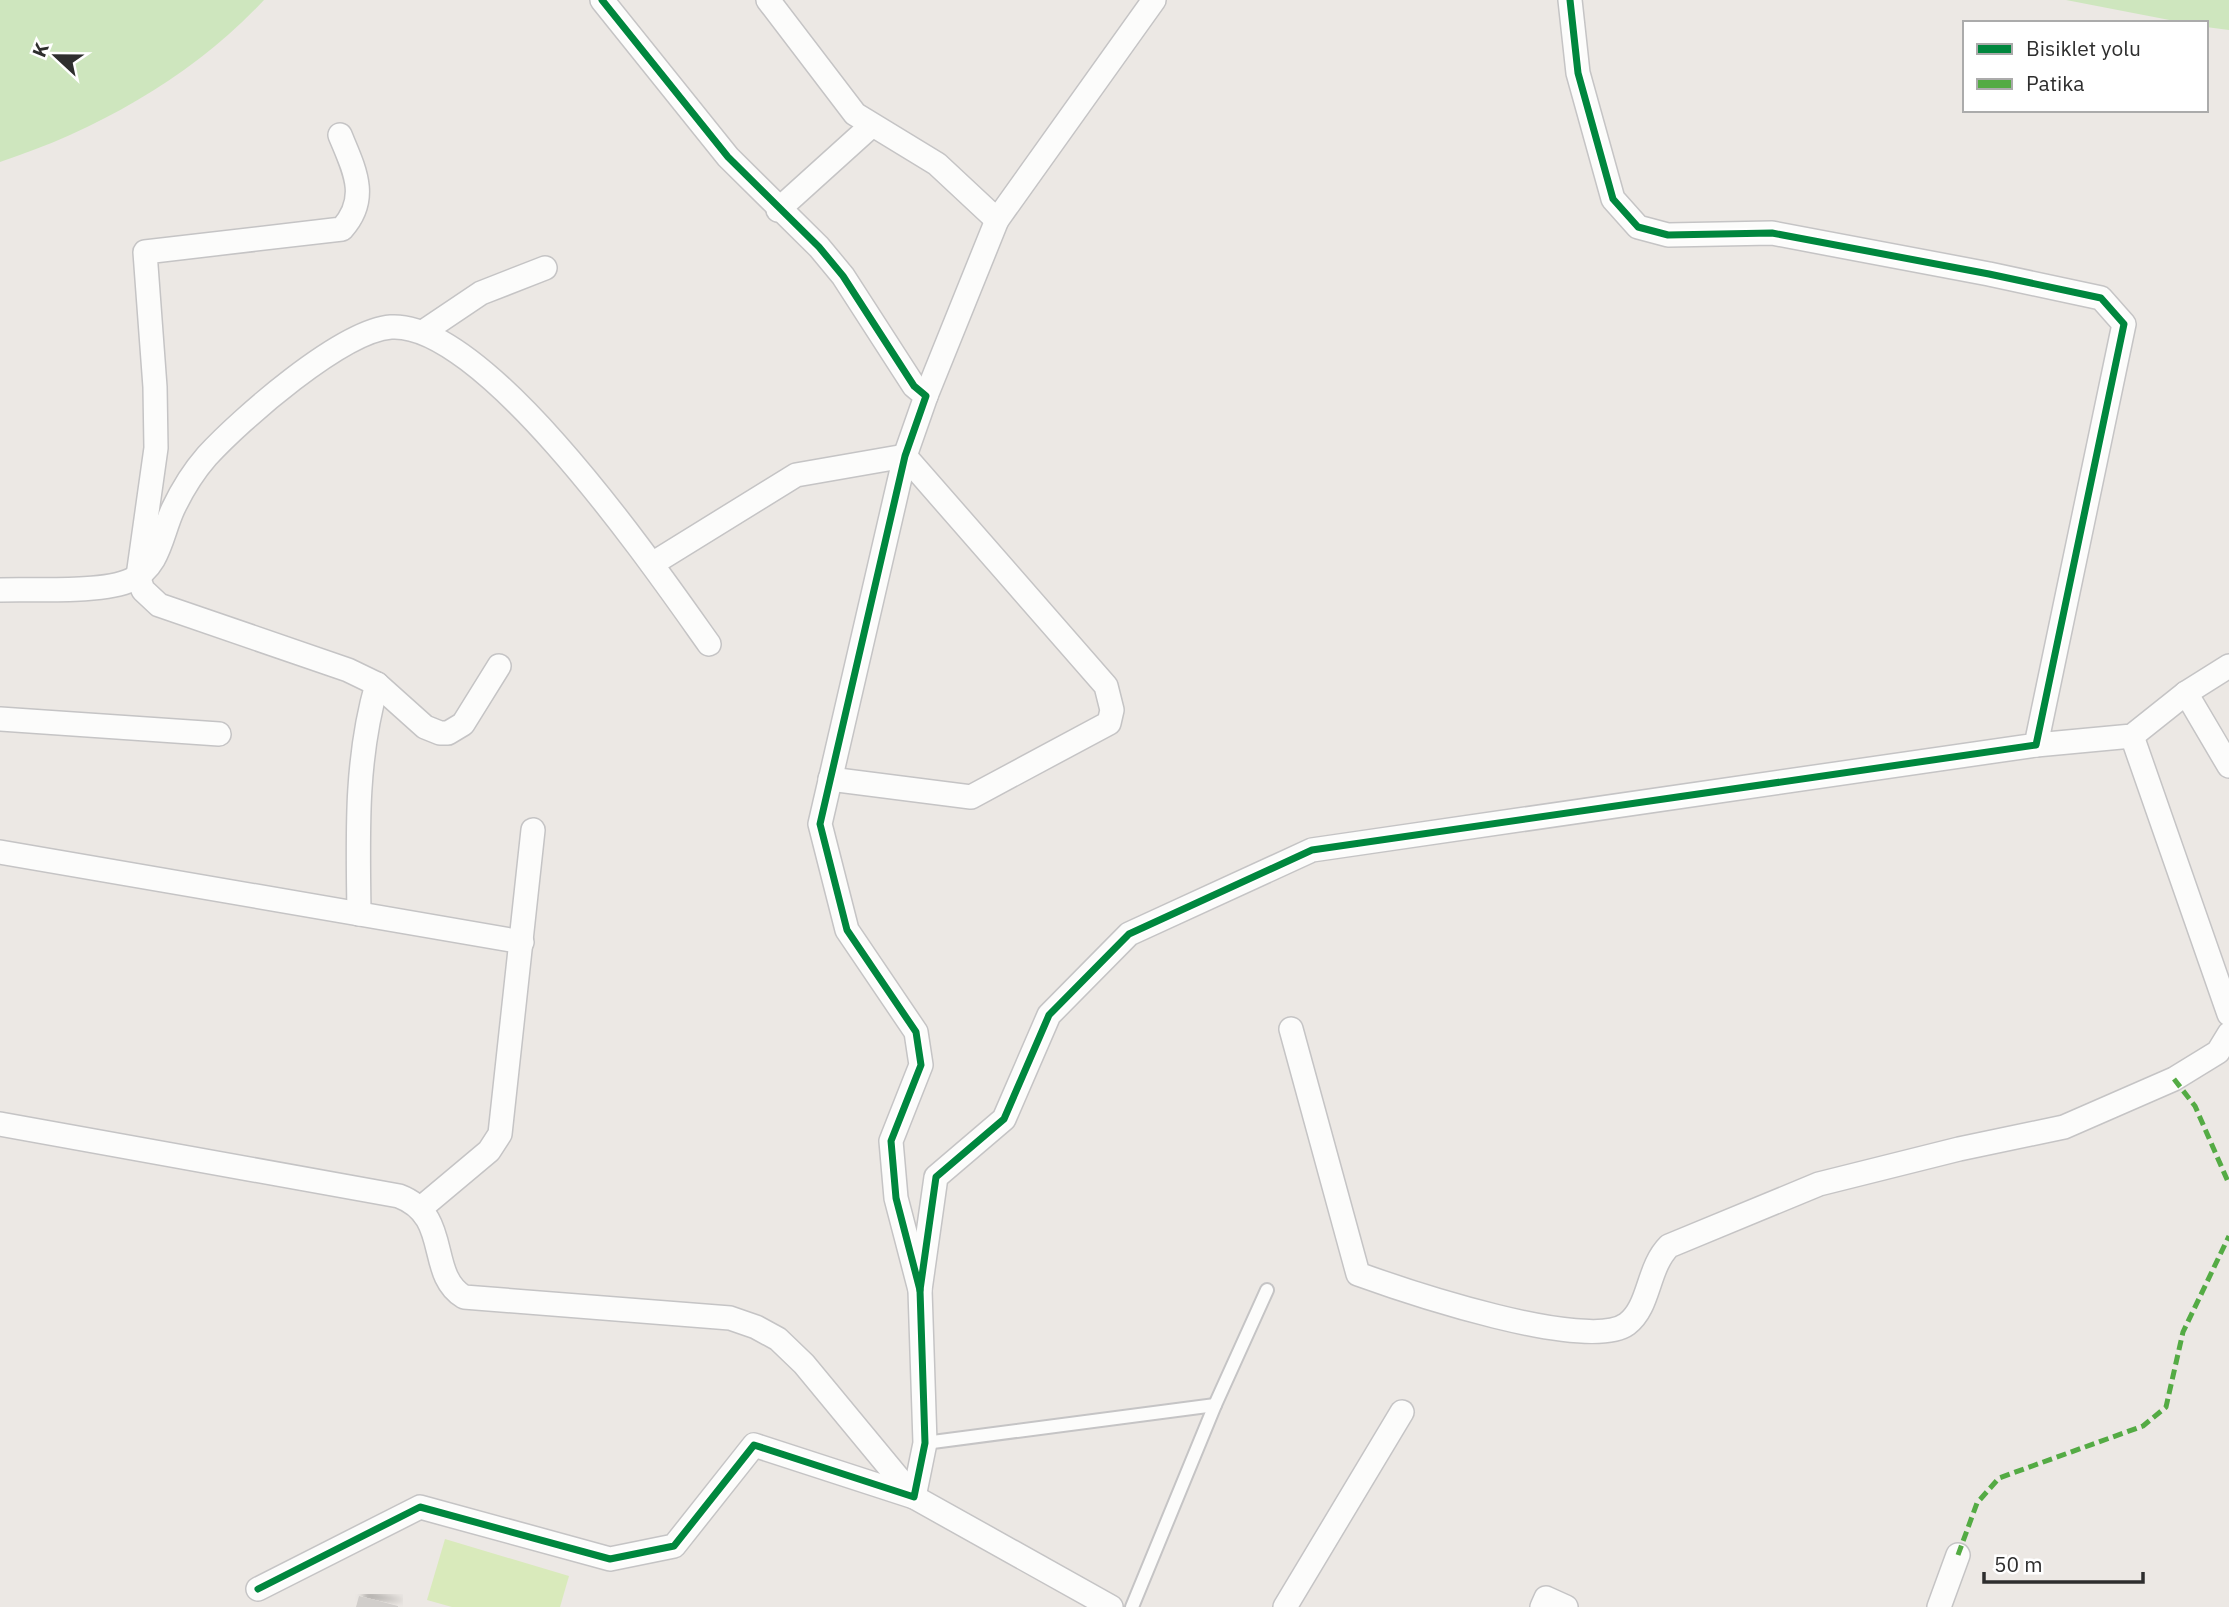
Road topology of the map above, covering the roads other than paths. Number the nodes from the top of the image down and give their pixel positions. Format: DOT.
graph roads {
  1 [pos="603,0"];
  2 [pos="768,0"];
  3 [pos="1154,0"];
  4 [pos="1570,0"];
  5 [pos="871,126"];
  6 [pos="341,135"];
  7 [pos="778,210"];
  8 [pos="997,220"];
  9 [pos="545,268"];
  10 [pos="423,332"];
  11 [pos="926,396"];
  12 [pos="905,456"];
  13 [pos="652,564"];
  14 [pos="138,576"];
  15 [pos="0,590"];
  16 [pos="709,644"];
  17 [pos="499,666"];
  18 [pos="2229,666"];
  19 [pos="377,684"];
  20 [pos="2186,693"];
  21 [pos="0,719"];
  22 [pos="219,734"];
  23 [pos="2132,736"];
  24 [pos="2036,745"];
  25 [pos="2229,766"];
  26 [pos="830,779"];
  27 [pos="533,830"];
  28 [pos="0,852"];
  29 [pos="359,914"];
  30 [pos="522,942"];
  31 [pos="2229,1014"];
  32 [pos="1291,1029"];
  33 [pos="2229,1034"];
  34 [pos="0,1124"];
  35 [pos="421,1208"];
  36 [pos="920,1290"];
  37 [pos="1267,1290"];
  38 [pos="1215,1405"];
  39 [pos="1402,1412"];
  40 [pos="925,1443"];
  41 [pos="914,1497"];
  42 [pos="1958,1555"];
  43 [pos="258,1589"];
  44 [pos="1111,1607"];
  45 [pos="1132,1607"];
  46 [pos="1285,1607"];
  47 [pos="1542,1607"];
  48 [pos="1566,1607"];
  49 [pos="1939,1607"];
  1 -- 7 [label="street"];
  2 -- 5 [label="street"];
  3 -- 8 [label="street"];
  4 -- 24 [label="street"];
  5 -- 7 [label="street"];
  5 -- 8 [label="street"];
  6 -- 14 [label="street"];
  7 -- 11 [label="street"];
  8 -- 11 [label="street"];
  9 -- 10 [label="street"];
  10 -- 13 [label="street"];
  10 -- 14 [label="street"];
  11 -- 12 [label="street"];
  12 -- 13 [label="street"];
  12 -- 26 [label="street"];
  12 -- 26 [label="street"];
  13 -- 16 [label="street"];
  14 -- 15 [label="street"];
  14 -- 19 [label="street"];
  17 -- 19 [label="street"];
  18 -- 20 [label="street"];
  19 -- 29 [label="street"];
  20 -- 23 [label="street"];
  20 -- 25 [label="street"];
  21 -- 22 [label="street"];
  23 -- 24 [label="street"];
  23 -- 31 [label="street"];
  24 -- 36 [label="street"];
  26 -- 36 [label="street"];
  27 -- 30 [label="street"];
  28 -- 29 [label="street"];
  29 -- 30 [label="street"];
  30 -- 35 [label="street"];
  32 -- 33 [label="street"];
  34 -- 35 [label="street"];
  35 -- 41 [label="street"];
  36 -- 40 [label="street"];
  37 -- 38 [label="lane"];
  38 -- 40 [label="lane"];
  38 -- 45 [label="lane"];
  39 -- 46 [label="street"];
  40 -- 41 [label="street"];
  41 -- 43 [label="street"];
  41 -- 44 [label="street"];
  42 -- 49 [label="street"];
  47 -- 48 [label="street"];
}
